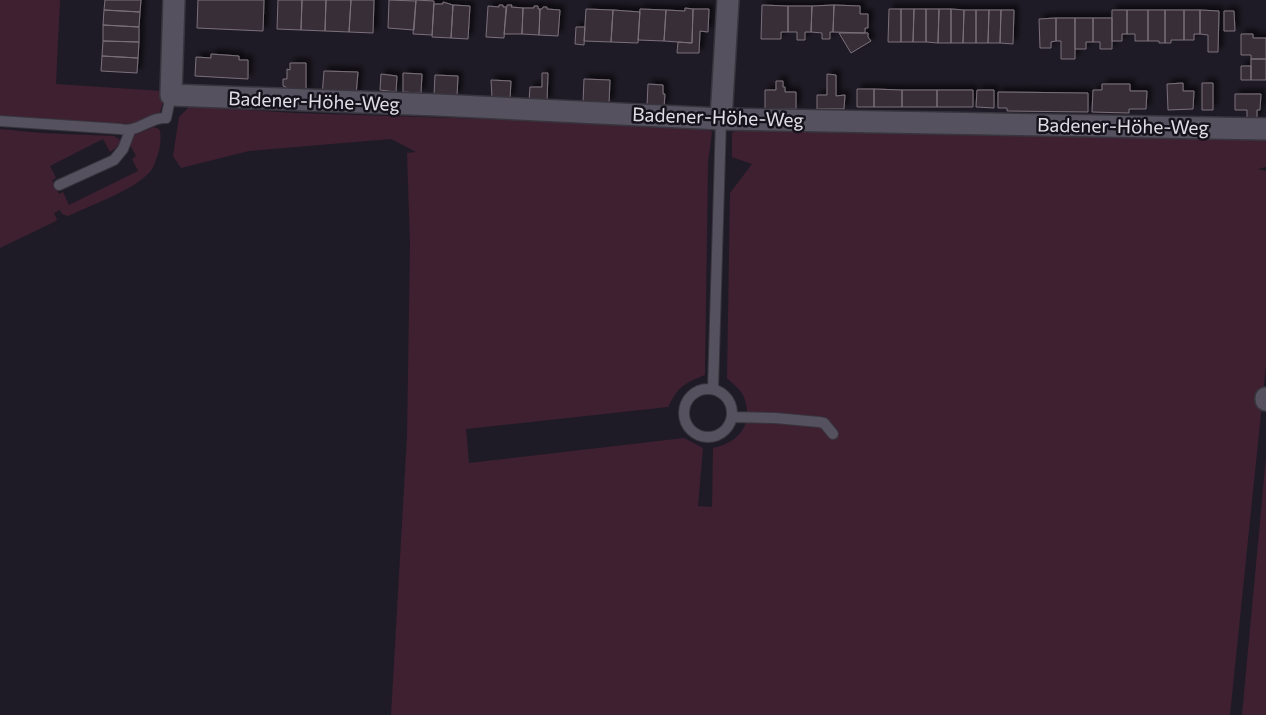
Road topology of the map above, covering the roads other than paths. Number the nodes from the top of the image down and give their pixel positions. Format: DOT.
graph roads {
  1 [pos="174,0"];
  2 [pos="728,0"];
  3 [pos="171,96"];
  4 [pos="721,119"];
  5 [pos="0,121"];
  6 [pos="1266,129"];
  7 [pos="130,131"];
  8 [pos="59,185"];
  9 [pos="713,389"];
  10 [pos="732,417"];
  11 [pos="833,434"];
  1 -- 3 [label="street"];
  2 -- 4 [label="street"];
  3 -- 4 [label="street, Badener-Höhe-Weg"];
  3 -- 7 [label="lane"];
  4 -- 6 [label="street, Badener-Höhe-Weg"];
  4 -- 9 [label="lane"];
  5 -- 7 [label="lane"];
  7 -- 8 [label="lane"];
  9 -- 10 [label="lane"];
  9 -- 10 [label="lane"];
  10 -- 11 [label="lane"];
}
